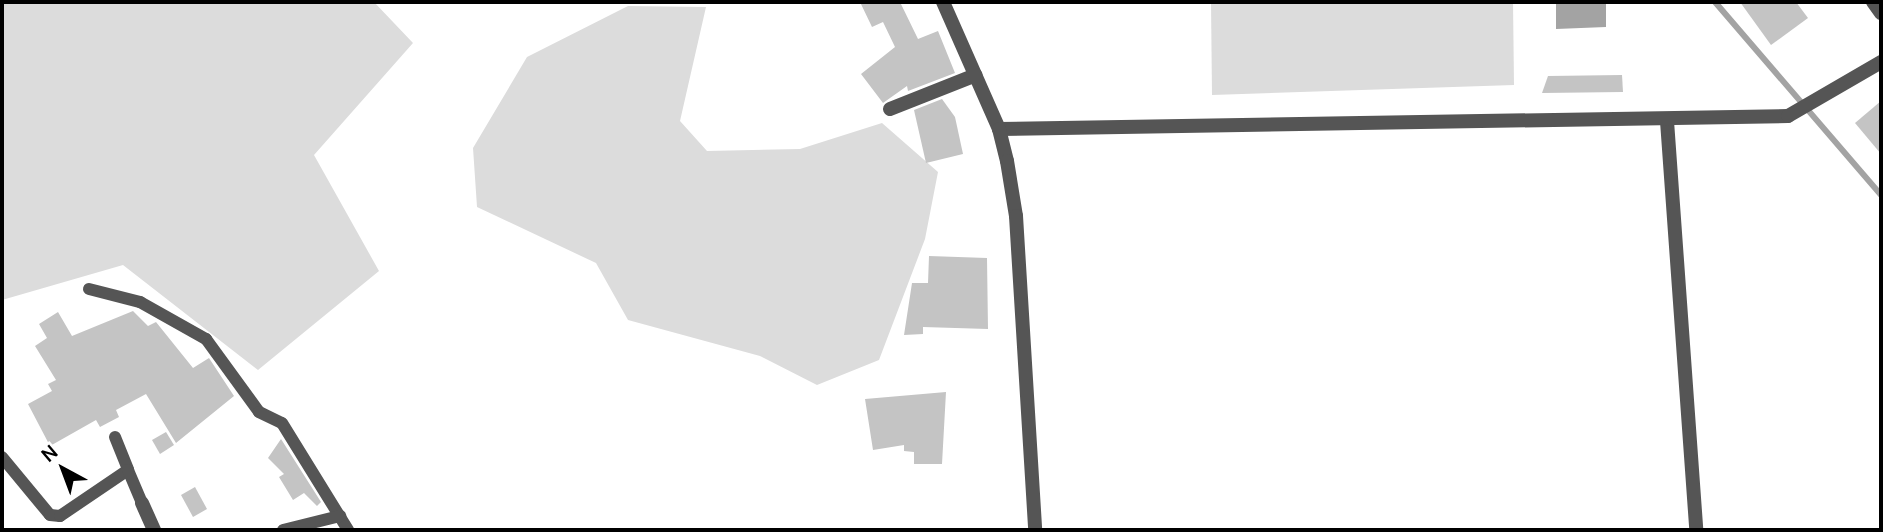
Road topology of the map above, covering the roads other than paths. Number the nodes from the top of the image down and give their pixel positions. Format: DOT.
graph roads {
  1 [pos="943,2"];
  2 [pos="1873,2"];
  3 [pos="1881,13"];
  4 [pos="1881,62"];
  5 [pos="976,75"];
  6 [pos="890,109"];
  7 [pos="1667,121"];
  8 [pos="999,129"];
  9 [pos="89,289"];
  10 [pos="115,437"];
  11 [pos="2,457"];
  12 [pos="128,470"];
  13 [pos="142,502"];
  14 [pos="340,516"];
  15 [pos="154,530"];
  16 [pos="283,530"];
  17 [pos="348,530"];
  18 [pos="1035,530"];
  19 [pos="1696,530"];
  1 -- 5 [label="street"];
  2 -- 3 [label="street"];
  4 -- 7 [label="street"];
  5 -- 6 [label="street"];
  5 -- 8 [label="street"];
  7 -- 8 [label="street"];
  7 -- 19 [label="street"];
  8 -- 18 [label="street"];
  9 -- 14 [label="lane"];
  10 -- 12 [label="lane"];
  11 -- 12 [label="lane"];
  12 -- 13 [label="lane"];
  13 -- 15 [label="street"];
  14 -- 16 [label="lane"];
  14 -- 17 [label="lane"];
}
